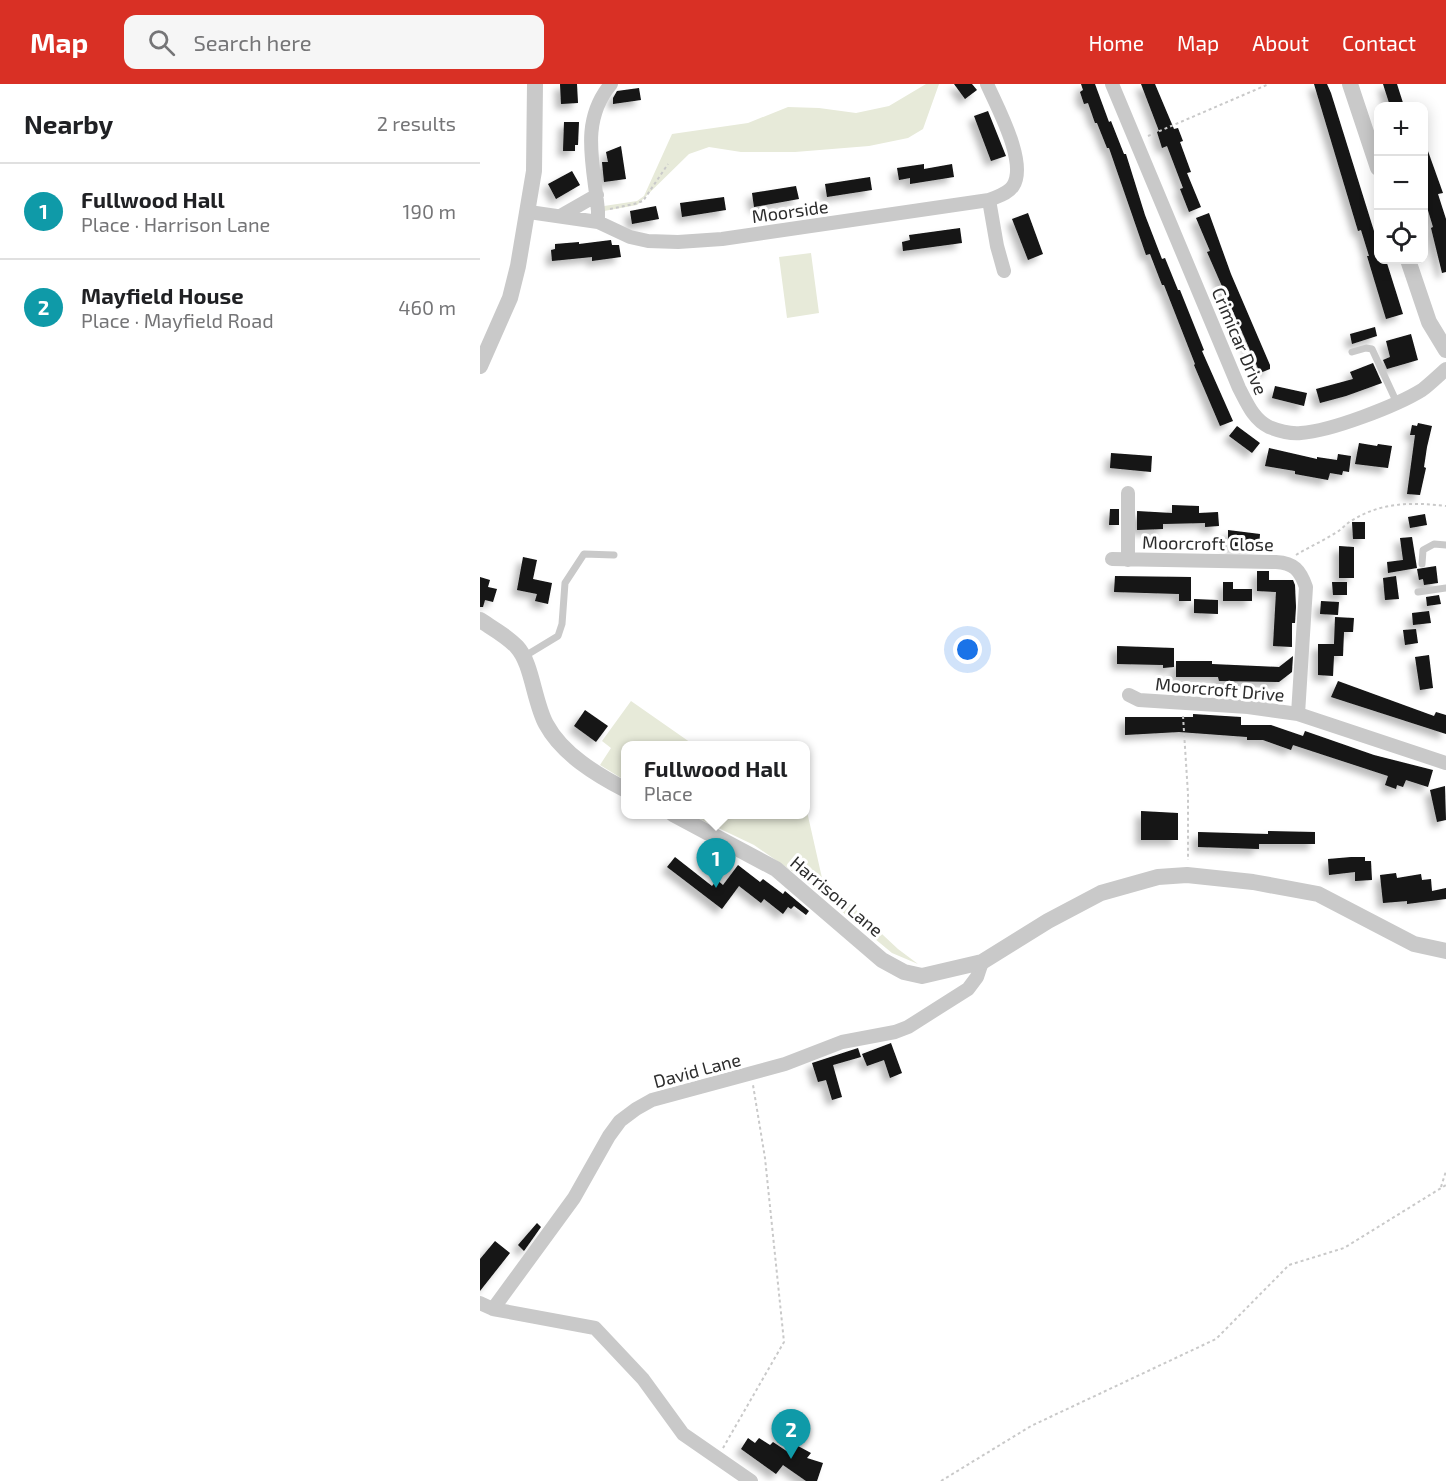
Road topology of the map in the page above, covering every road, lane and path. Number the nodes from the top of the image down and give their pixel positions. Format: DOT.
graph roads {
  1 [pos="535,84"];
  2 [pos="611,84"];
  3 [pos="987,84"];
  4 [pos="1112,84"];
  5 [pos="1269,84"];
  6 [pos="1350,84"];
  7 [pos="1137,141"];
  8 [pos="1374,156"];
  9 [pos="668,164"];
  10 [pos="597,195"];
  11 [pos="989,200"];
  12 [pos="529,212"];
  13 [pos="562,215"];
  14 [pos="598,217"];
  15 [pos="1409,264"];
  16 [pos="1004,271"];
  17 [pos="1446,350"];
  18 [pos="1352,352"];
  19 [pos="480,366"];
  20 [pos="1446,369"];
  21 [pos="1397,403"];
  22 [pos="1128,493"];
  23 [pos="1446,506"];
  24 [pos="1446,545"];
  25 [pos="614,555"];
  26 [pos="1112,559"];
  27 [pos="1128,560"];
  28 [pos="1287,563"];
  29 [pos="1422,564"];
  30 [pos="1446,588"];
  31 [pos="1418,592"];
  32 [pos="480,620"];
  33 [pos="524,657"];
  34 [pos="1128,694"];
  35 [pos="1182,703"];
  36 [pos="1298,714"];
  37 [pos="1446,763"];
  38 [pos="621,787"];
  39 [pos="682,819"];
  40 [pos="1187,874"];
  41 [pos="1446,951"];
  42 [pos="982,962"];
  43 [pos="752,1073"];
  44 [pos="1446,1171"];
  45 [pos="1446,1185"];
  46 [pos="1441,1187"];
  47 [pos="486,1306"];
  48 [pos="718,1458"];
  49 [pos="752,1481"];
  50 [pos="941,1481"];
  1 -- 12 [label="street"];
  2 -- 10 [label="street"];
  3 -- 11 [label="street, Moorside"];
  4 -- 7 [label="street, Crimicar Drive"];
  5 -- 7 [label="path"];
  6 -- 8 [label="street"];
  7 -- 21 [label="street, Crimicar Drive"];
  9 -- 14 [label="path"];
  10 -- 13 [label="street"];
  10 -- 14 [label="street"];
  11 -- 14 [label="street, Moorside"];
  11 -- 16 [label="street"];
  12 -- 13 [label="street, Moorside"];
  12 -- 19 [label="street"];
  13 -- 14 [label="street, Moorside"];
  15 -- 17 [label="street"];
  18 -- 21 [label="lane"];
  20 -- 21 [label="street, Crimicar Drive"];
  22 -- 27 [label="street, Moorcroft Close"];
  23 -- 28 [label="path"];
  24 -- 29 [label="lane"];
  25 -- 33 [label="lane"];
  26 -- 27 [label="street, Moorcroft Close"];
  27 -- 28 [label="street, Moorcroft Close"];
  28 -- 36 [label="street"];
  30 -- 31 [label="lane"];
  32 -- 33 [label="street"];
  33 -- 38 [label="street"];
  34 -- 35 [label="street, Moorcroft Drive"];
  35 -- 36 [label="street, Moorcroft Drive"];
  35 -- 40 [label="path"];
  36 -- 37 [label="street, Moorcroft Drive"];
  39 -- 42 [label="street, Harrison Lane"];
  40 -- 41 [label="street, Harrison Lane"];
  40 -- 42 [label="street, Harrison Lane"];
  42 -- 43 [label="street, David Lane"];
  43 -- 47 [label="street, David Lane"];
  43 -- 48 [label="path"];
  44 -- 46 [label="path"];
  45 -- 46 [label="path"];
  46 -- 50 [label="path"];
  47 -- 48 [label="street"];
  48 -- 49 [label="street"];
}
